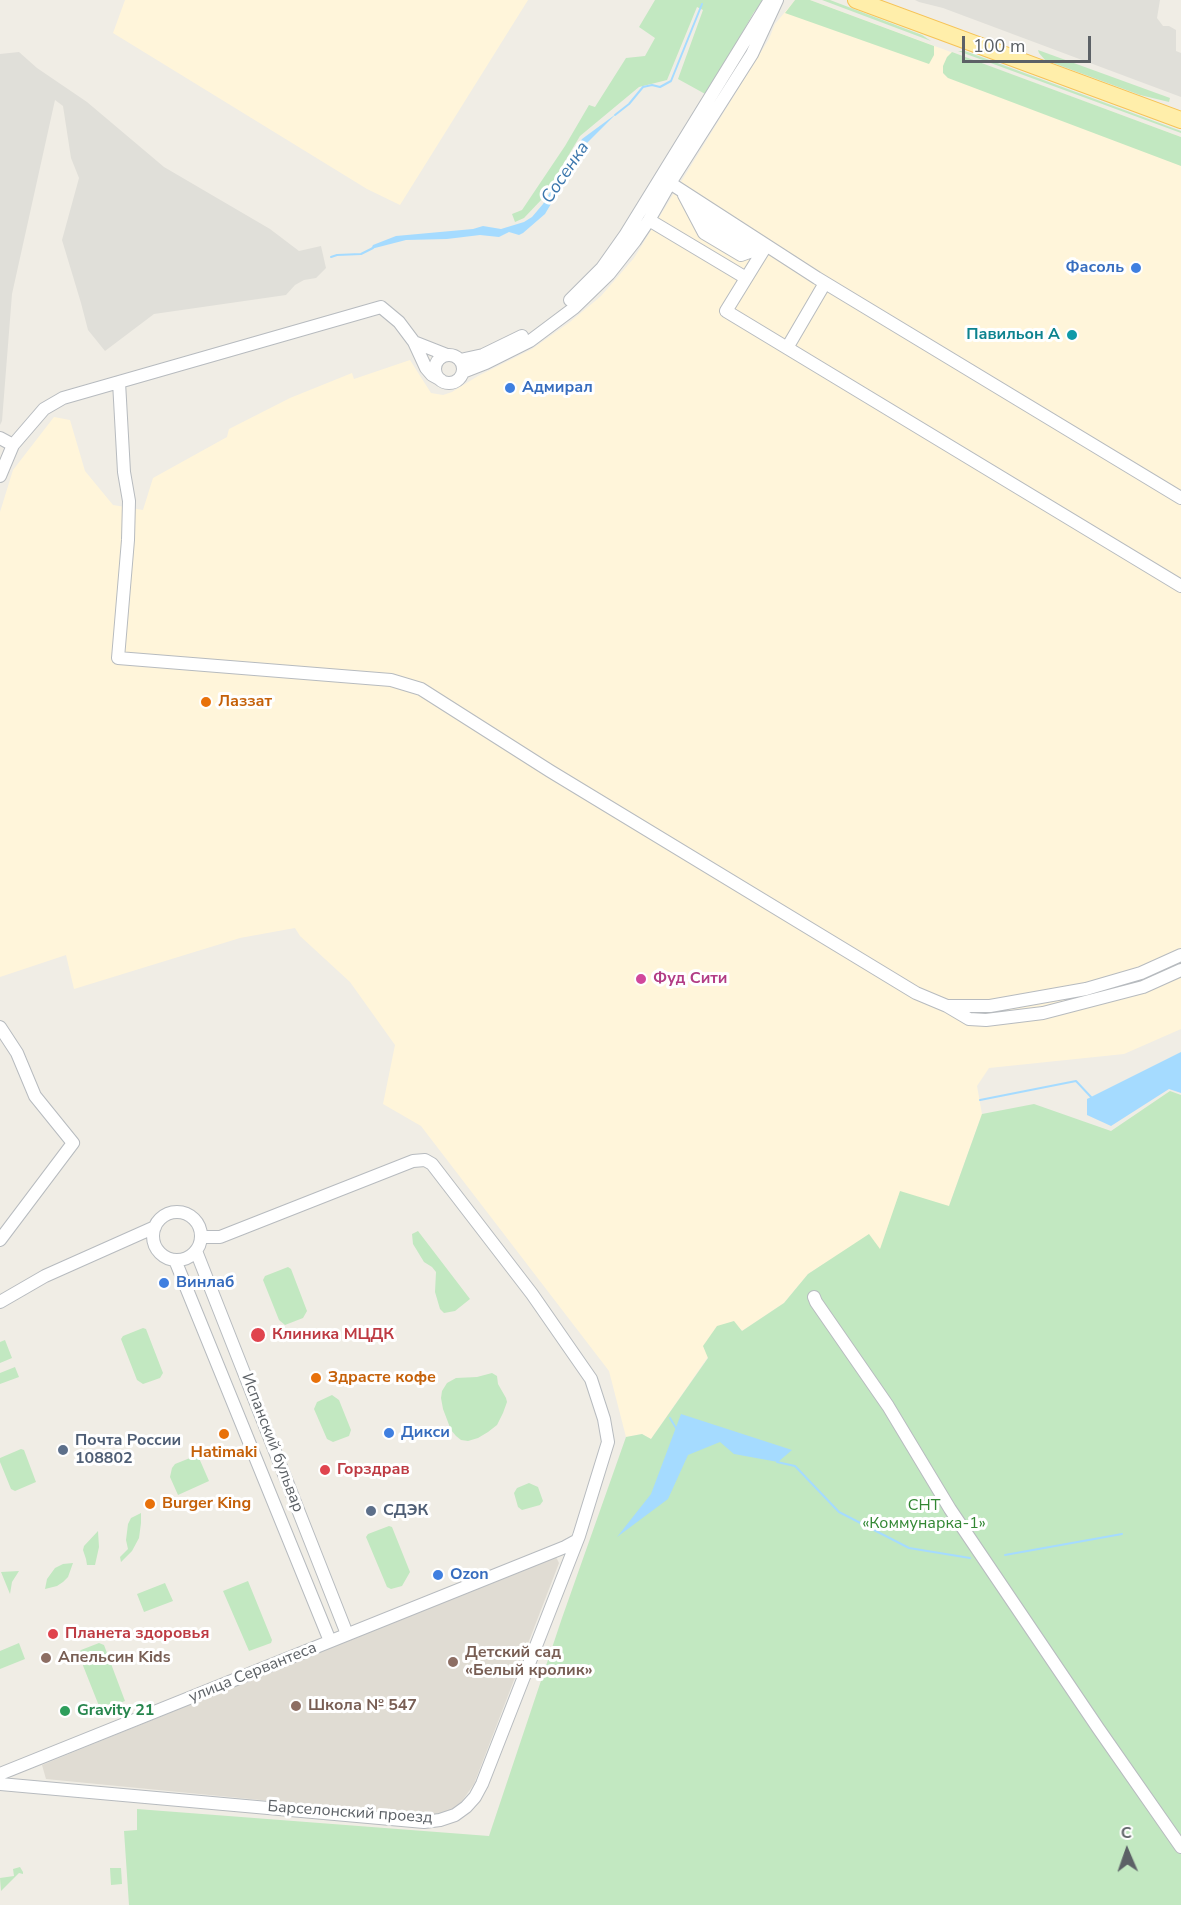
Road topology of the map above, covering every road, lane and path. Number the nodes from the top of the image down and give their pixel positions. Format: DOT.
graph roads {
  1 [pos="770,0"];
  2 [pos="777,0"];
  3 [pos="856,0"];
  4 [pos="1181,120"];
  5 [pos="670,183"];
  6 [pos="683,192"];
  7 [pos="649,220"];
  8 [pos="766,246"];
  9 [pos="746,278"];
  10 [pos="825,282"];
  11 [pos="414,342"];
  12 [pos="787,348"];
  13 [pos="447,355"];
  14 [pos="460,360"];
  15 [pos="463,372"];
  16 [pos="441,380"];
  17 [pos="120,382"];
  18 [pos="0,438"];
  19 [pos="13,445"];
  20 [pos="0,476"];
  21 [pos="1181,498"];
  22 [pos="1181,586"];
  23 [pos="1181,956"];
  24 [pos="1181,970"];
  25 [pos="947,1006"];
  26 [pos="0,1027"];
  27 [pos="155,1227"];
  28 [pos="201,1237"];
  29 [pos="0,1240"];
  30 [pos="196,1251"];
  31 [pos="175,1260"];
  32 [pos="814,1297"];
  33 [pos="0,1302"];
  34 [pos="576,1540"];
  35 [pos="555,1551"];
  36 [pos="566,1565"];
  37 [pos="347,1635"];
  38 [pos="330,1641"];
  39 [pos="34,1761"];
  40 [pos="0,1774"];
  41 [pos="0,1784"];
  42 [pos="41,1786"];
  43 [pos="1181,1846"];
  1 -- 14 [label="street"];
  2 -- 5 [label="street"];
  3 -- 4 [label="main road"];
  5 -- 6 [label="street"];
  5 -- 7 [label="street"];
  6 -- 8 [label="street"];
  6 -- 8 [label="street"];
  7 -- 9 [label="street"];
  7 -- 15 [label="street"];
  8 -- 9 [label="street"];
  8 -- 10 [label="street"];
  9 -- 12 [label="street"];
  10 -- 12 [label="street"];
  10 -- 21 [label="street"];
  11 -- 13 [label="street"];
  11 -- 16 [label="street"];
  11 -- 17 [label="street"];
  12 -- 22 [label="street"];
  13 -- 14 [label="street"];
  13 -- 16 [label="street"];
  14 -- 15 [label="street"];
  15 -- 16 [label="street"];
  17 -- 19 [label="street"];
  17 -- 25 [label="street"];
  18 -- 19 [label="street"];
  19 -- 20 [label="street"];
  23 -- 25 [label="street"];
  24 -- 25 [label="street"];
  26 -- 29 [label="street"];
  27 -- 28 [label="street"];
  27 -- 31 [label="street"];
  27 -- 33 [label="street"];
  28 -- 30 [label="street"];
  28 -- 34 [label="street, Барселонский проезд"];
  30 -- 31 [label="street"];
  30 -- 37 [label="street, Испанский бульвар"];
  31 -- 38 [label="street, Испанский бульвар"];
  32 -- 43 [label="street"];
  34 -- 35 [label="street, улица Сервантеса"];
  34 -- 36 [label="street, Барселонский проезд"];
  35 -- 36 [label="street"];
  35 -- 37 [label="street, улица Сервантеса"];
  36 -- 42 [label="street, Барселонский проезд"];
  37 -- 38 [label="street, улица Сервантеса"];
  38 -- 39 [label="street, улица Сервантеса"];
  39 -- 40 [label="street, улица Сервантеса"];
  39 -- 42 [label="street"];
  41 -- 42 [label="street, Барселонский проезд"];
}
